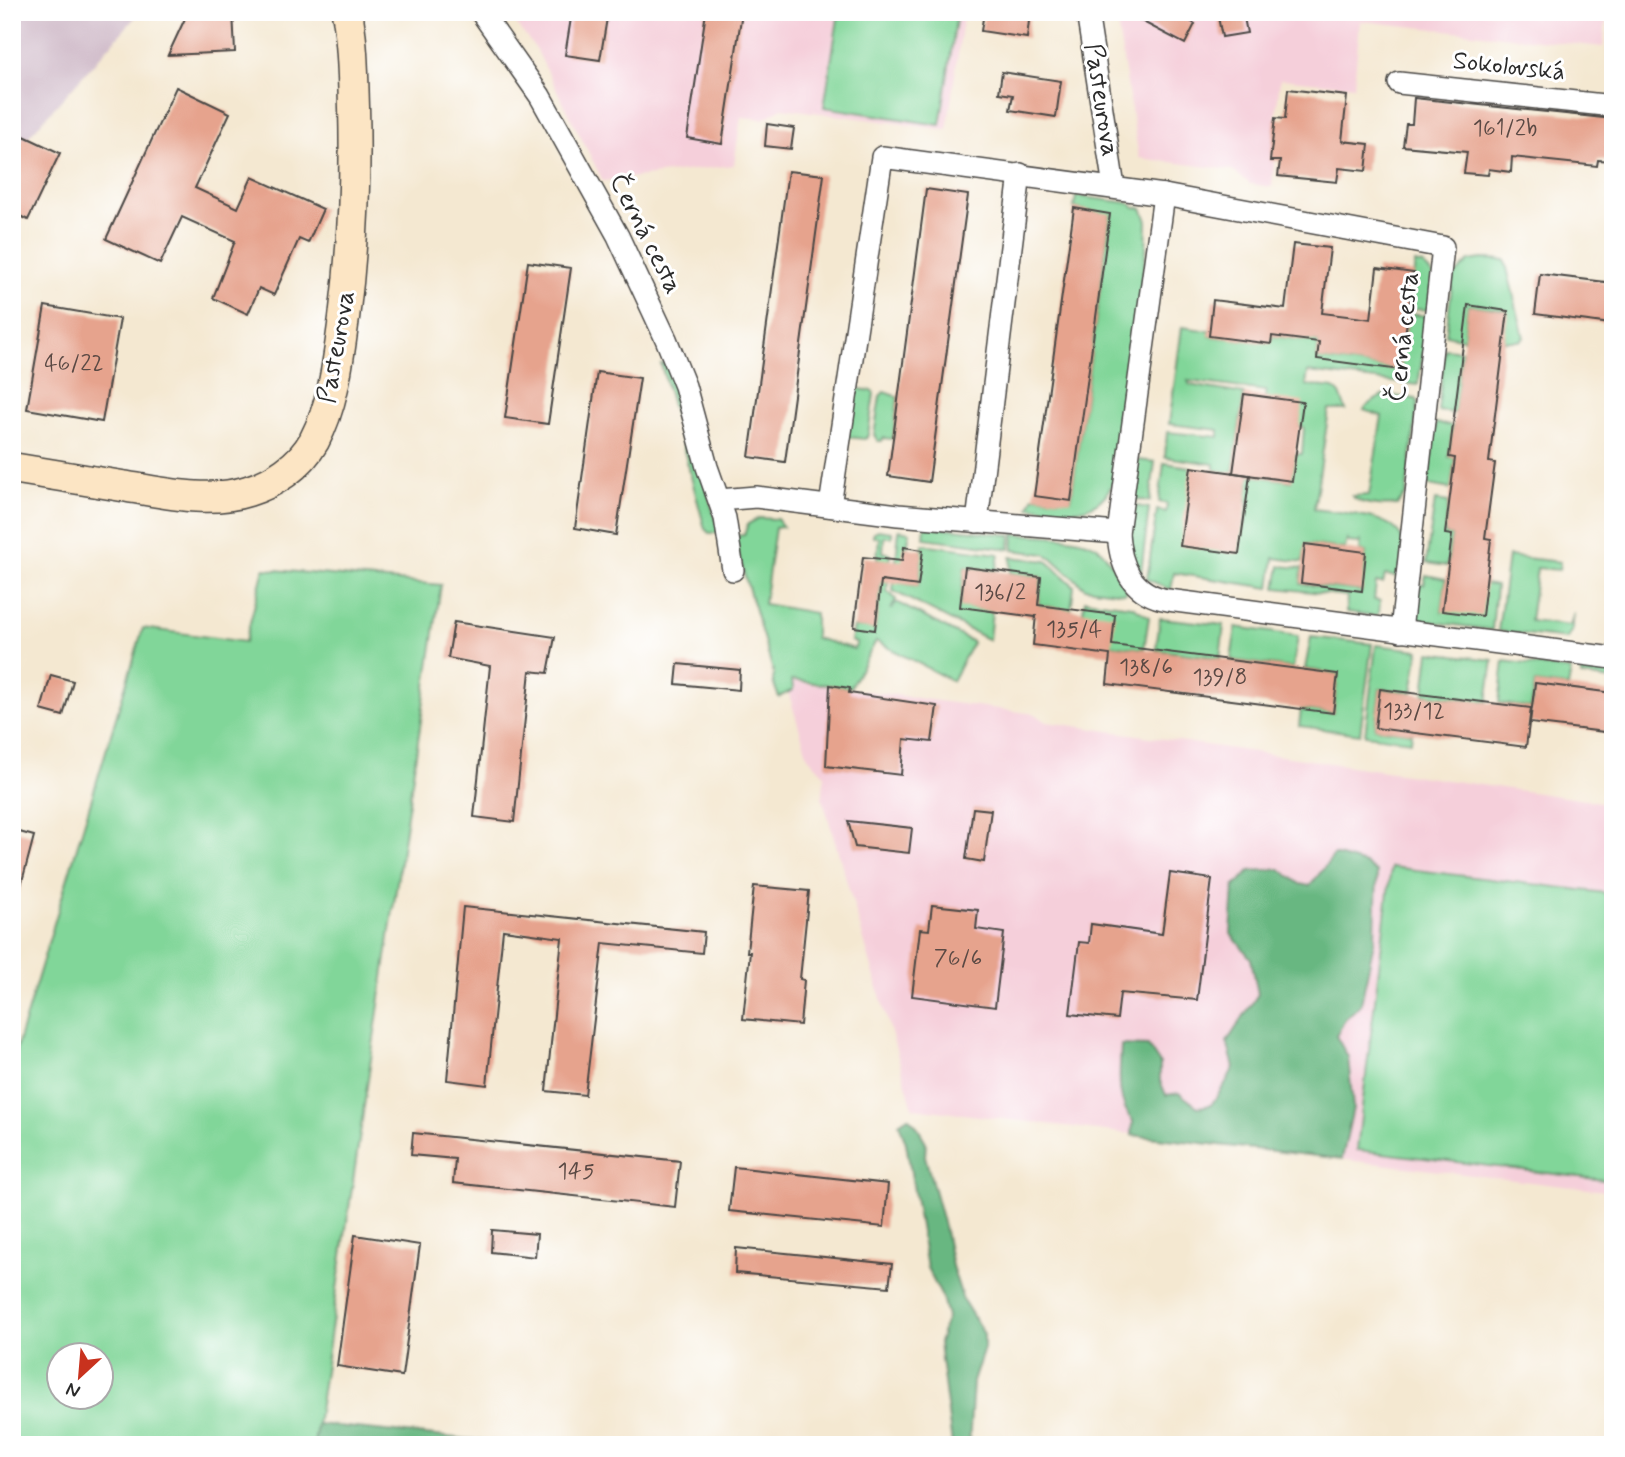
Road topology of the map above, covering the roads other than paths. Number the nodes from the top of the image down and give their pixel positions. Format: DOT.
graph roads {
  1 [pos="347,12"];
  2 [pos="481,12"];
  3 [pos="1087,12"];
  4 [pos="1399,83"];
  5 [pos="1613,106"];
  6 [pos="1020,174"];
  7 [pos="1114,187"];
  8 [pos="1164,195"];
  9 [pos="12,468"];
  10 [pos="719,500"];
  11 [pos="830,506"];
  12 [pos="977,522"];
  13 [pos="1118,533"];
  14 [pos="733,570"];
  15 [pos="1401,631"];
  16 [pos="1613,658"];
  1 -- 9 [label="main road, Pasteurova"];
  2 -- 10 [label="street, Černá cesta"];
  3 -- 7 [label="street, Pasteurova"];
  4 -- 5 [label="street, Sokolovská"];
  6 -- 7 [label="street, Černá cesta"];
  6 -- 11 [label="street, Černá cesta"];
  6 -- 12 [label="street"];
  7 -- 8 [label="street, Černá cesta"];
  8 -- 13 [label="street"];
  8 -- 15 [label="street, Černá cesta"];
  10 -- 11 [label="street"];
  10 -- 14 [label="street, Černá cesta"];
  11 -- 12 [label="street"];
  12 -- 13 [label="street"];
  13 -- 15 [label="street"];
  15 -- 16 [label="street"];
}
